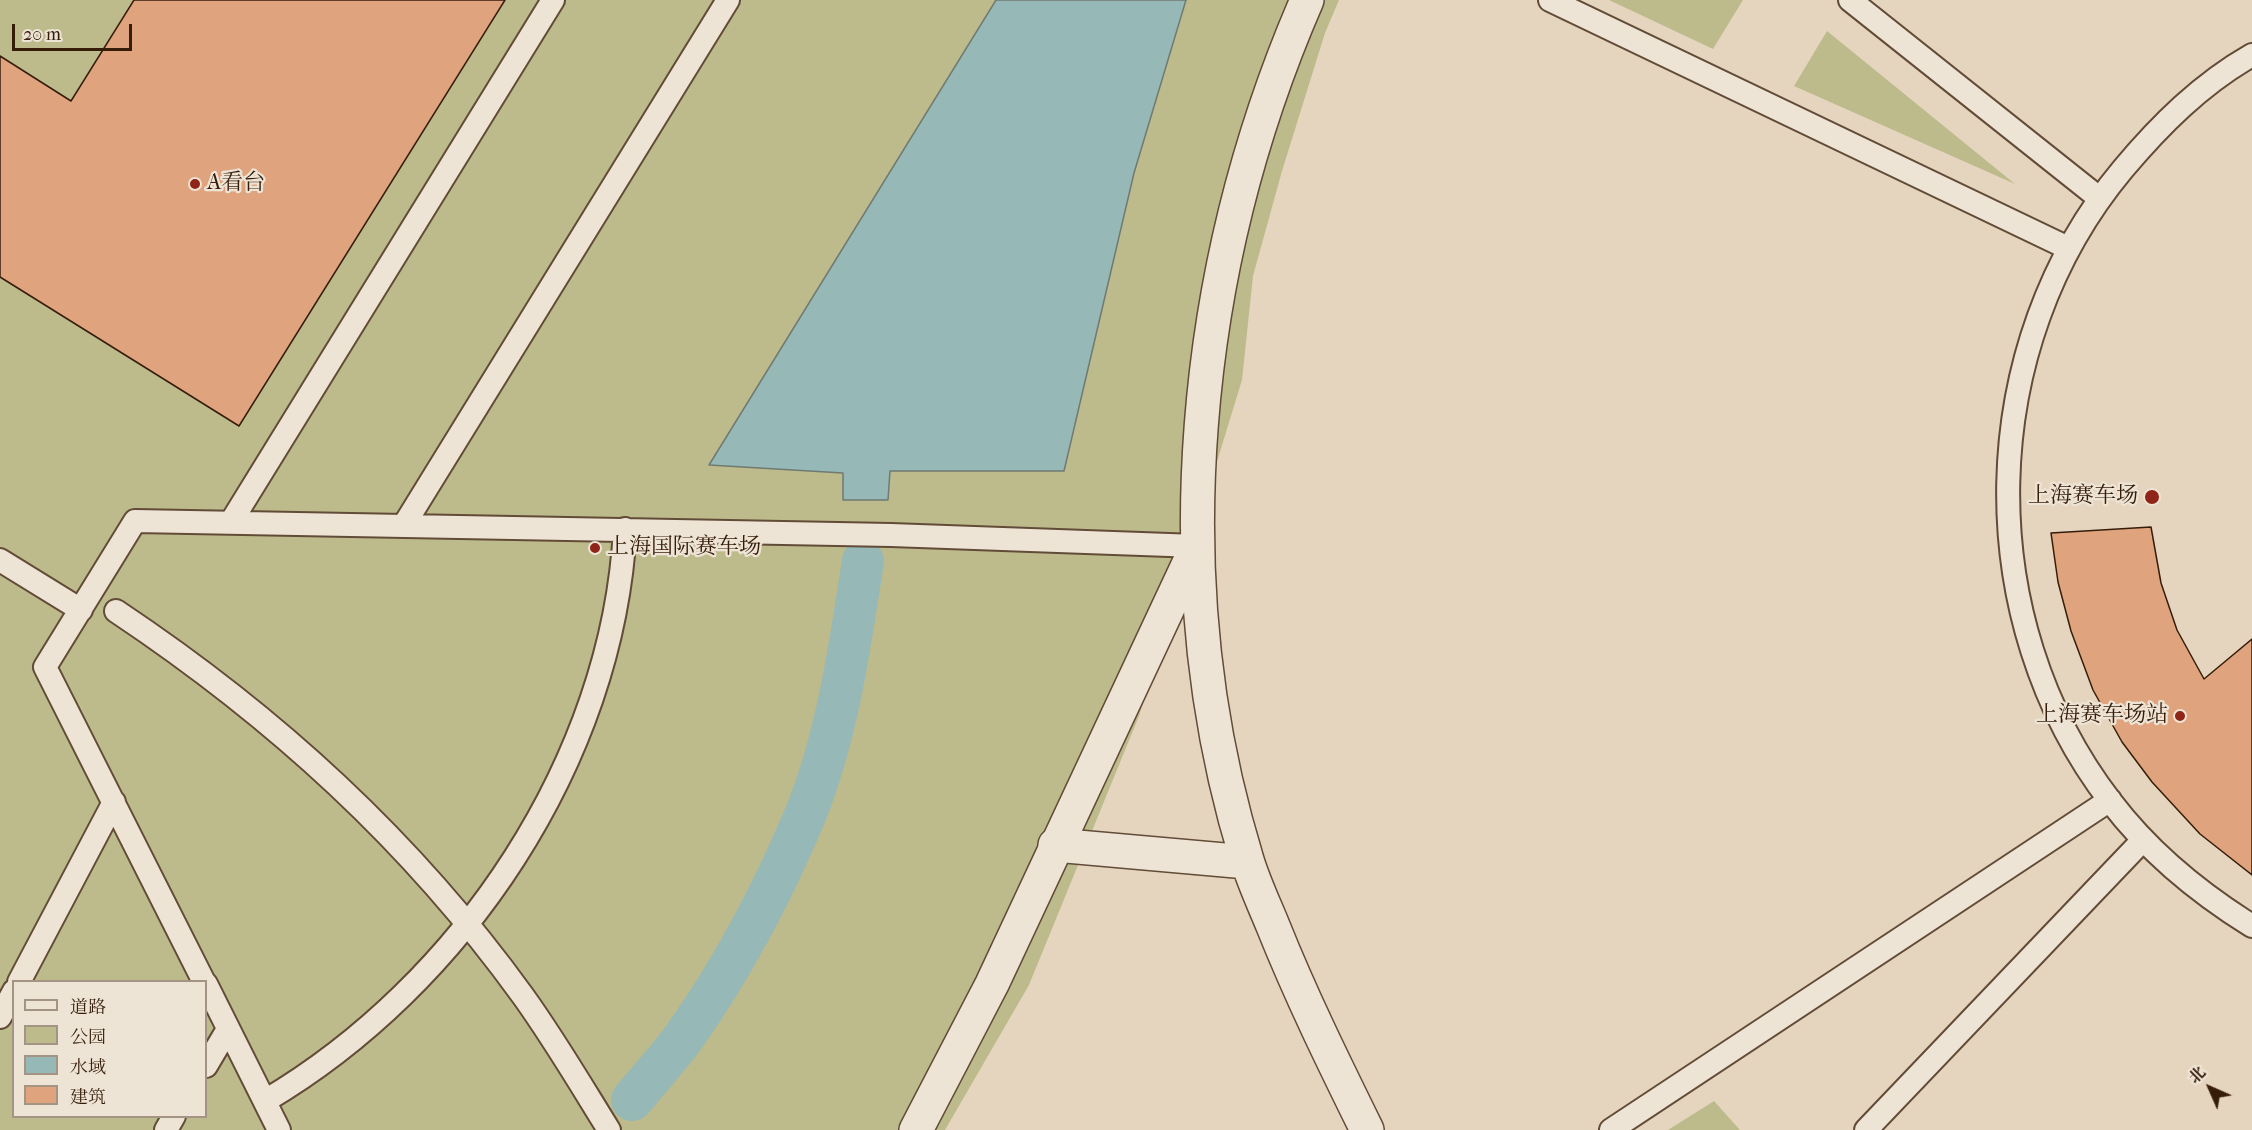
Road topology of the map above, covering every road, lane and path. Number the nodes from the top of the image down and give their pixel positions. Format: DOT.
graph roads {
  1 [pos="553,0"];
  2 [pos="728,0"];
  3 [pos="1307,0"];
  4 [pos="1550,0"];
  5 [pos="1850,0"];
  6 [pos="2252,55"];
  7 [pos="2099,198"];
  8 [pos="2068,248"];
  9 [pos="231,522"];
  10 [pos="404,525"];
  11 [pos="625,529"];
  12 [pos="1197,546"];
  13 [pos="0,560"];
  14 [pos="81,610"];
  15 [pos="116,611"];
  16 [pos="2110,800"];
  17 [pos="114,802"];
  18 [pos="2143,840"];
  19 [pos="1055,845"];
  20 [pos="1247,862"];
  21 [pos="466,923"];
  22 [pos="2252,926"];
  23 [pos="20,980"];
  24 [pos="203,980"];
  25 [pos="207,987"];
  26 [pos="12,995"];
  27 [pos="0,1017"];
  28 [pos="228,1029"];
  29 [pos="207,1064"];
  30 [pos="265,1101"];
  31 [pos="279,1130"];
  32 [pos="609,1130"];
  33 [pos="916,1130"];
  34 [pos="1367,1130"];
  35 [pos="1611,1130"];
  36 [pos="1866,1130"];
  1 -- 9 [label="lane"];
  2 -- 10 [label="lane"];
  3 -- 12 [label="street"];
  4 -- 8 [label="lane"];
  5 -- 7 [label="lane"];
  6 -- 7 [label="lane"];
  7 -- 8 [label="lane"];
  8 -- 16 [label="lane"];
  9 -- 10 [label="lane"];
  9 -- 14 [label="lane"];
  10 -- 11 [label="lane"];
  11 -- 12 [label="lane"];
  11 -- 21 [label="lane"];
  12 -- 19 [label="street"];
  12 -- 20 [label="street"];
  13 -- 14 [label="lane"];
  14 -- 17 [label="lane"];
  15 -- 21 [label="lane"];
  16 -- 18 [label="lane"];
  16 -- 35 [label="lane"];
  17 -- 23 [label="lane"];
  17 -- 24 [label="lane"];
  18 -- 22 [label="lane"];
  18 -- 36 [label="lane"];
  19 -- 20 [label="street"];
  19 -- 33 [label="street"];
  20 -- 34 [label="street"];
  21 -- 30 [label="lane"];
  21 -- 32 [label="lane"];
  25 -- 28 [label="lane"];
  26 -- 27 [label="lane"];
  28 -- 29 [label="lane"];
  28 -- 30 [label="lane"];
  30 -- 31 [label="lane"];
}
